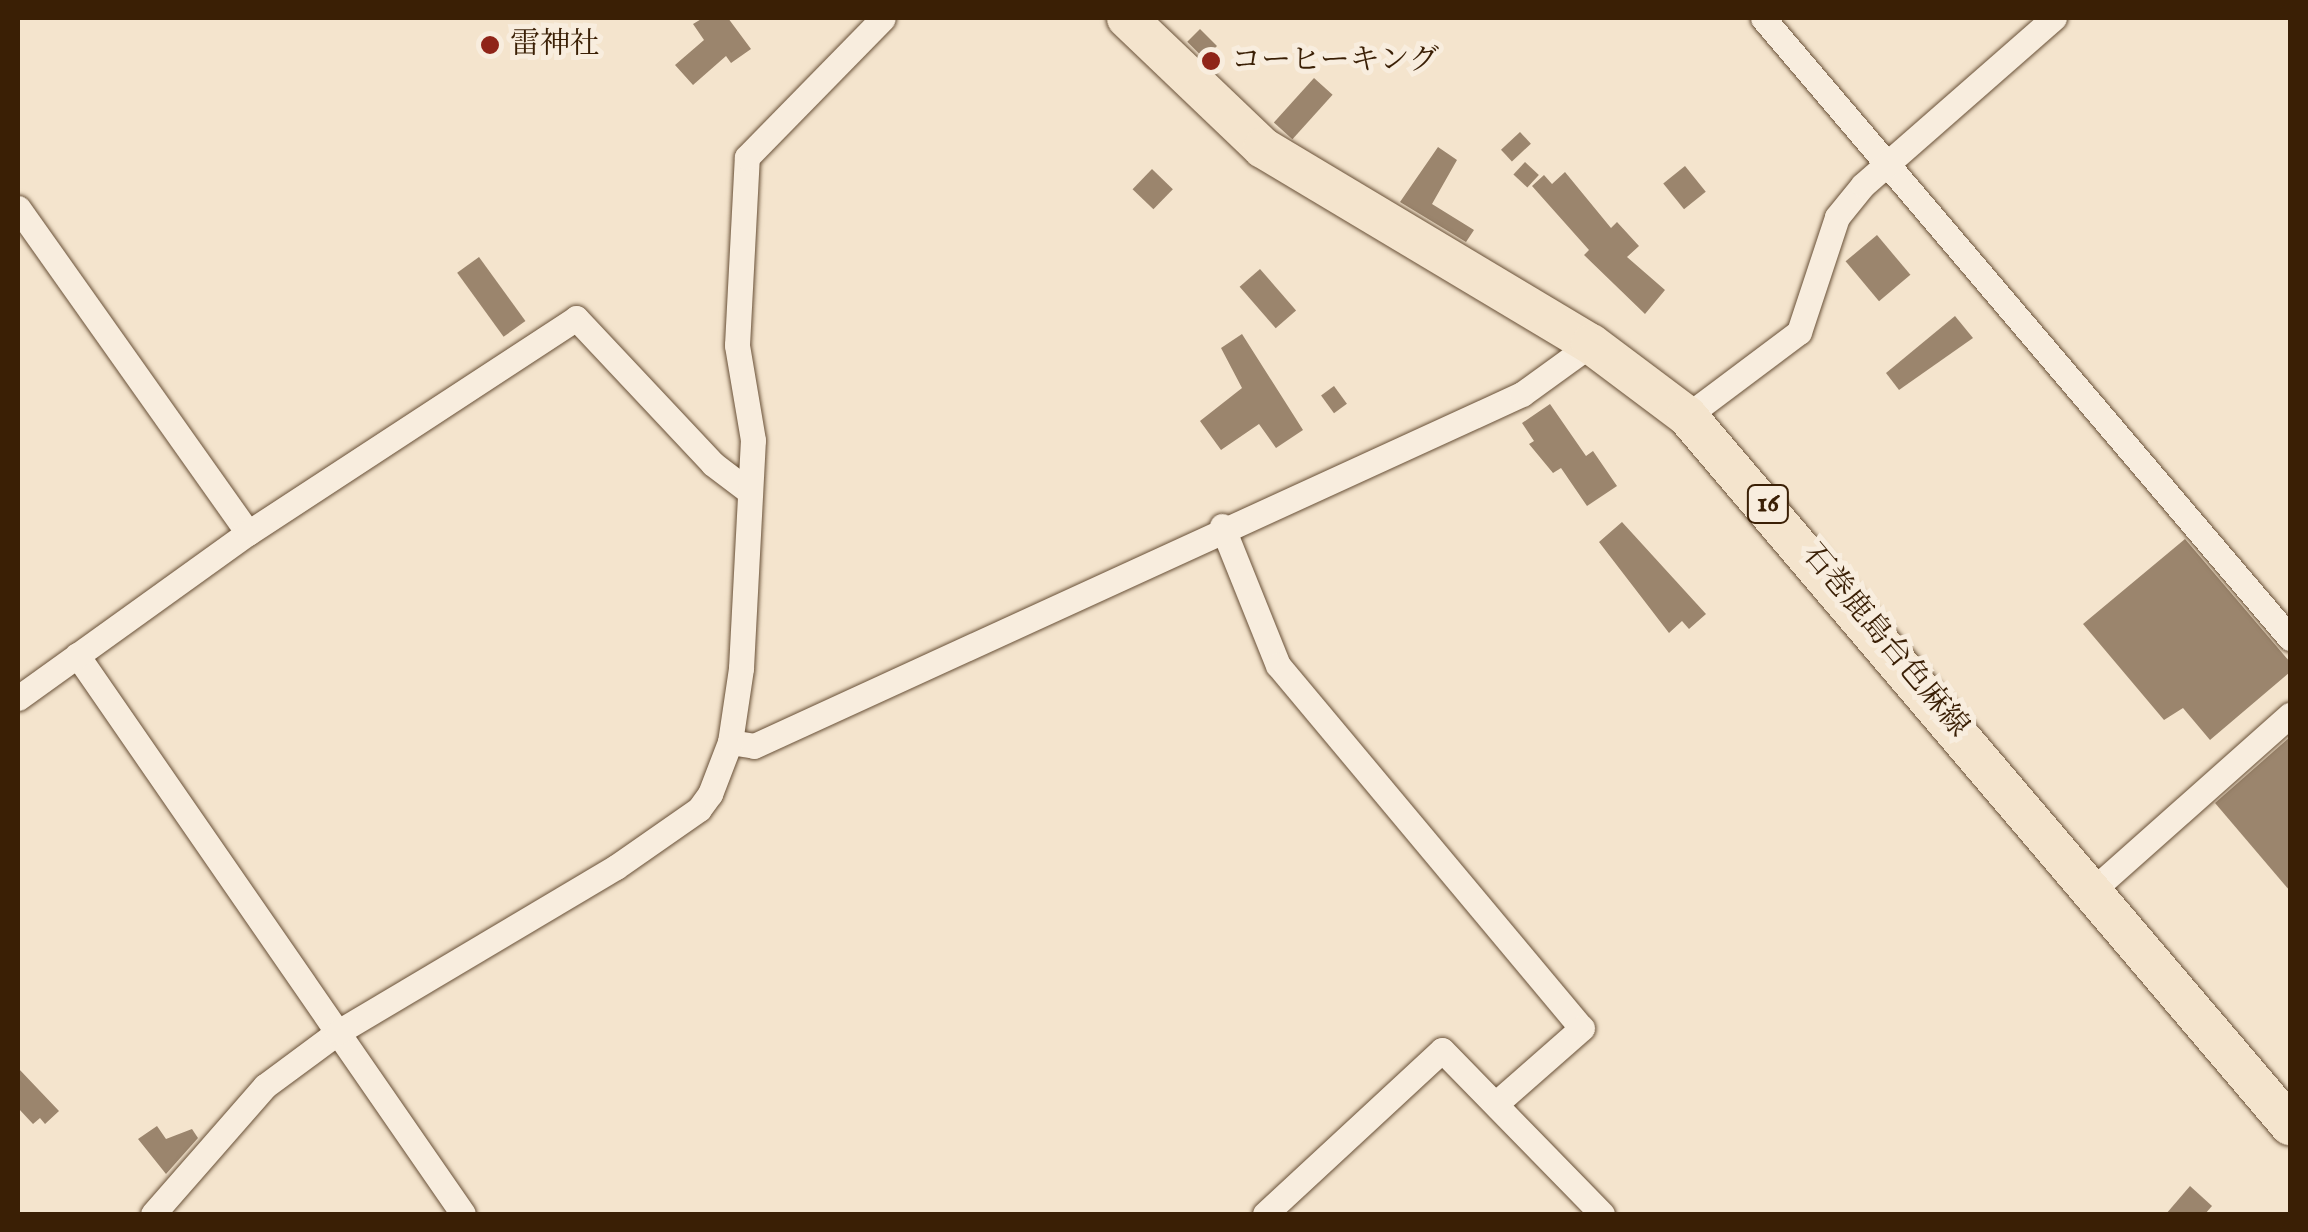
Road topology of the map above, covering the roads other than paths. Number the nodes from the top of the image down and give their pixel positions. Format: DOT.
graph roads {
  1 [pos="884,18"];
  2 [pos="1126,18"];
  3 [pos="1763,18"];
  4 [pos="2054,18"];
  5 [pos="1887,162"];
  6 [pos="18,208"];
  7 [pos="1591,344"];
  8 [pos="1687,416"];
  9 [pos="750,492"];
  10 [pos="1222,526"];
  11 [pos="248,534"];
  12 [pos="2290,638"];
  13 [pos="76,654"];
  14 [pos="18,698"];
  15 [pos="2290,715"];
  16 [pos="730,742"];
  17 [pos="2094,888"];
  18 [pos="338,1032"];
  19 [pos="1499,1101"];
  20 [pos="2290,1125"];
  21 [pos="154,1214"];
  22 [pos="463,1214"];
  23 [pos="1265,1214"];
  24 [pos="1602,1214"];
  1 -- 9 [label="street"];
  2 -- 7 [label="main road, 石巻鹿島台色麻線 / 16"];
  3 -- 5 [label="street"];
  4 -- 5 [label="street"];
  5 -- 8 [label="street"];
  5 -- 12 [label="street"];
  6 -- 11 [label="street"];
  7 -- 8 [label="main road, 石巻鹿島台色麻線 / 16"];
  7 -- 10 [label="street"];
  8 -- 17 [label="main road, 石巻鹿島台色麻線 / 16"];
  9 -- 11 [label="street"];
  9 -- 16 [label="street"];
  10 -- 16 [label="street"];
  10 -- 19 [label="street"];
  11 -- 13 [label="street"];
  13 -- 14 [label="street"];
  13 -- 18 [label="street"];
  15 -- 17 [label="street"];
  16 -- 18 [label="street"];
  17 -- 20 [label="main road, 石巻鹿島台色麻線 / 16"];
  18 -- 21 [label="street"];
  18 -- 22 [label="street"];
  19 -- 23 [label="street"];
  19 -- 24 [label="street"];
}
